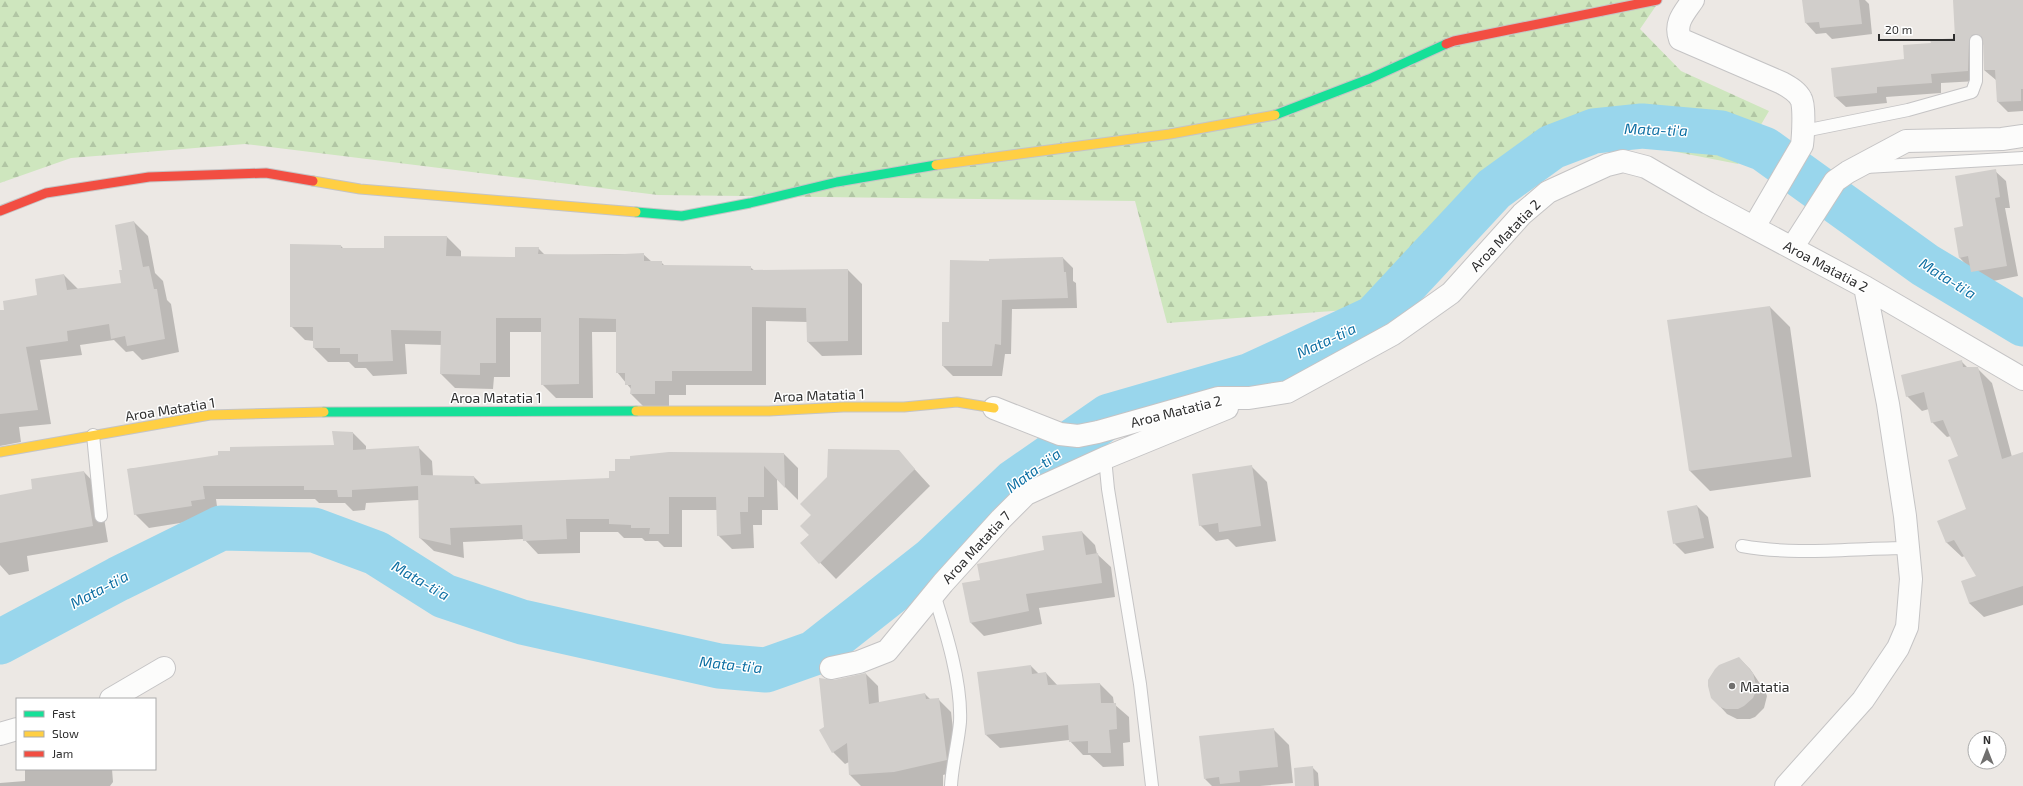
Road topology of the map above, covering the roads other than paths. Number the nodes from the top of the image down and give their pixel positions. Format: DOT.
graph roads {
  1 [pos="1657,0"];
  2 [pos="1693,0"];
  3 [pos="1976,41"];
  4 [pos="2023,136"];
  5 [pos="1802,138"];
  6 [pos="2023,158"];
  7 [pos="1841,177"];
  8 [pos="0,211"];
  9 [pos="1754,227"];
  10 [pos="1792,248"];
  11 [pos="1865,286"];
  12 [pos="2023,379"];
  13 [pos="1249,398"];
  14 [pos="994,408"];
  15 [pos="93,435"];
  16 [pos="0,452"];
  17 [pos="1105,458"];
  18 [pos="101,516"];
  19 [pos="1742,546"];
  20 [pos="1908,548"];
  21 [pos="934,594"];
  22 [pos="164,668"];
  23 [pos="831,668"];
  24 [pos="113,698"];
  25 [pos="16,729"];
  26 [pos="0,734"];
  27 [pos="952,786"];
  28 [pos="1152,786"];
  29 [pos="1786,786"];
  1 -- 8 [label="street"];
  2 -- 5 [label="street"];
  3 -- 5 [label="lane"];
  4 -- 7 [label="street"];
  5 -- 9 [label="street"];
  6 -- 7 [label="lane"];
  7 -- 10 [label="street"];
  9 -- 10 [label="street, Aroa Matatia 2"];
  9 -- 13 [label="street, Aroa Matatia 2"];
  10 -- 11 [label="street, Aroa Matatia 2"];
  11 -- 12 [label="street, Aroa Matatia 2"];
  11 -- 20 [label="street"];
  13 -- 14 [label="street, Aroa Matatia 2"];
  13 -- 17 [label="street, Aroa Matatia 7"];
  14 -- 15 [label="street, Aroa Matatia 1"];
  15 -- 16 [label="street, Aroa Matatia 1"];
  15 -- 18 [label="lane"];
  17 -- 21 [label="street, Aroa Matatia 7"];
  17 -- 28 [label="lane"];
  19 -- 20 [label="lane"];
  20 -- 29 [label="street"];
  21 -- 23 [label="street, Aroa Matatia 7"];
  21 -- 27 [label="lane"];
  22 -- 24 [label="street"];
  25 -- 26 [label="street"];
}
